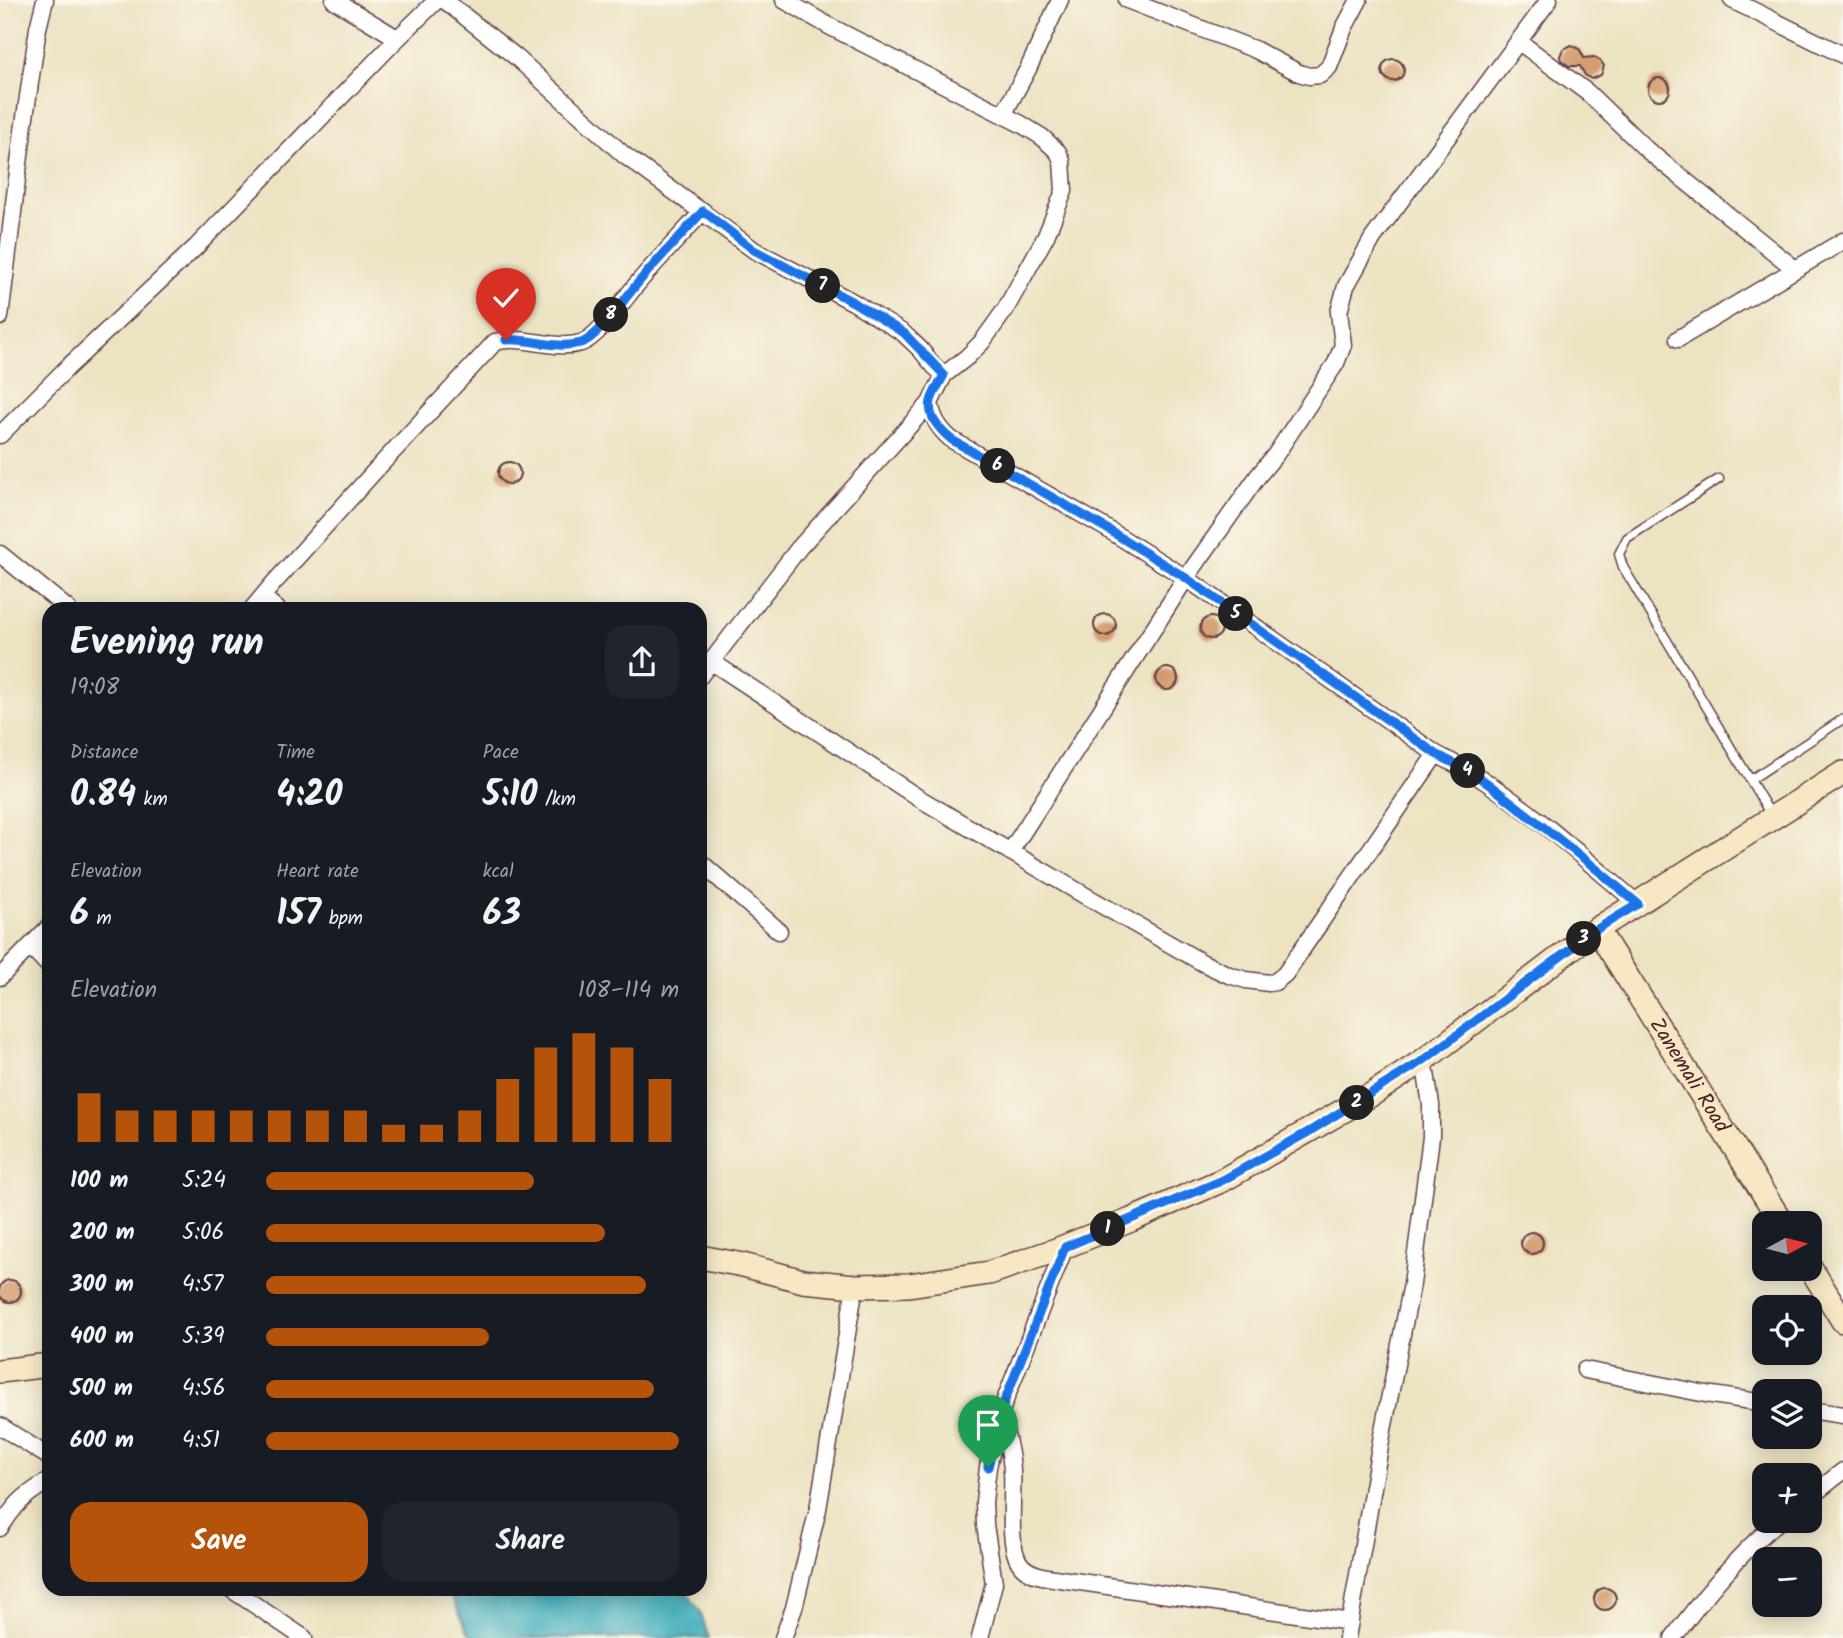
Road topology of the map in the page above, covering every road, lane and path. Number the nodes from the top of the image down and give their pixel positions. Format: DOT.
graph roads {
  1 [pos="45,0"];
  2 [pos="334,0"];
  3 [pos="437,0"];
  4 [pos="444,0"];
  5 [pos="784,0"];
  6 [pos="1060,0"];
  7 [pos="1127,0"];
  8 [pos="1359,0"];
  9 [pos="1549,0"];
  10 [pos="1732,0"];
  11 [pos="1761,7"];
  12 [pos="397,38"];
  13 [pos="1518,41"];
  14 [pos="1843,55"];
  15 [pos="1003,115"];
  16 [pos="703,211"];
  17 [pos="1843,241"];
  18 [pos="1795,269"];
  19 [pos="0,317"];
  20 [pos="1678,338"];
  21 [pos="944,375"];
  22 [pos="930,402"];
  23 [pos="0,435"];
  24 [pos="1719,479"];
  25 [pos="0,554"];
  26 [pos="1186,578"];
  27 [pos="59,602"];
  28 [pos="259,602"];
  29 [pos="712,662"];
  30 [pos="707,668"];
  31 [pos="1843,719"];
  32 [pos="1436,754"];
  33 [pos="1843,774"];
  34 [pos="1749,780"];
  35 [pos="1772,818"];
  36 [pos="1010,852"];
  37 [pos="707,868"];
  38 [pos="1638,904"];
  39 [pos="1597,929"];
  40 [pos="779,931"];
  41 [pos="42,934"];
  42 [pos="30,946"];
  43 [pos="42,958"];
  44 [pos="0,978"];
  45 [pos="1424,1060"];
  46 [pos="1774,1211"];
  47 [pos="1065,1247"];
  48 [pos="707,1258"];
  49 [pos="1819,1281"];
  50 [pos="855,1286"];
  51 [pos="1843,1321"];
  52 [pos="42,1366"];
  53 [pos="1585,1370"];
  54 [pos="0,1371"];
  55 [pos="1752,1401"];
  56 [pos="1822,1412"];
  57 [pos="1000,1413"];
  58 [pos="1843,1415"];
  59 [pos="0,1426"];
  60 [pos="42,1453"];
  61 [pos="1843,1472"];
  62 [pos="42,1485"];
  63 [pos="1822,1488"];
  64 [pos="0,1528"];
  65 [pos="1763,1533"];
  66 [pos="241,1596"];
  67 [pos="1348,1630"];
  68 [pos="304,1638"];
  69 [pos="783,1638"];
  70 [pos="980,1638"];
  71 [pos="1673,1638"];
  1 -- 19 [label="street"];
  2 -- 12 [label="street"];
  3 -- 12 [label="street"];
  4 -- 16 [label="street"];
  5 -- 15 [label="street"];
  6 -- 15 [label="street"];
  7 -- 8 [label="street"];
  9 -- 13 [label="street"];
  10 -- 11 [label="street"];
  11 -- 14 [label="street"];
  12 -- 23 [label="street"];
  13 -- 18 [label="street"];
  13 -- 26 [label="street"];
  15 -- 21 [label="street"];
  16 -- 21 [label="street"];
  16 -- 28 [label="street"];
  17 -- 18 [label="street"];
  18 -- 20 [label="street"];
  21 -- 22 [label="street"];
  22 -- 26 [label="street"];
  22 -- 29 [label="street"];
  24 -- 34 [label="lane"];
  25 -- 27 [label="street"];
  26 -- 32 [label="street"];
  26 -- 36 [label="street"];
  29 -- 30 [label="street"];
  29 -- 36 [label="street"];
  31 -- 34 [label="lane"];
  32 -- 36 [label="street"];
  32 -- 38 [label="street"];
  33 -- 35 [label="street"];
  34 -- 35 [label="lane"];
  35 -- 38 [label="street"];
  37 -- 40 [label="street"];
  38 -- 39 [label="street"];
  39 -- 45 [label="street"];
  39 -- 46 [label="street, Zanemali Road"];
  41 -- 42 [label="street"];
  42 -- 43 [label="street"];
  42 -- 44 [label="street"];
  45 -- 47 [label="street"];
  45 -- 67 [label="street"];
  47 -- 50 [label="street"];
  47 -- 57 [label="street"];
  48 -- 50 [label="street"];
  49 -- 51 [label="street"];
  50 -- 69 [label="street"];
  52 -- 54 [label="street"];
  53 -- 55 [label="street"];
  56 -- 58 [label="street"];
  57 -- 67 [label="street"];
  57 -- 70 [label="street"];
  59 -- 60 [label="street"];
  61 -- 63 [label="street"];
  62 -- 64 [label="street"];
  65 -- 71 [label="street"];
  66 -- 68 [label="street"];
}
